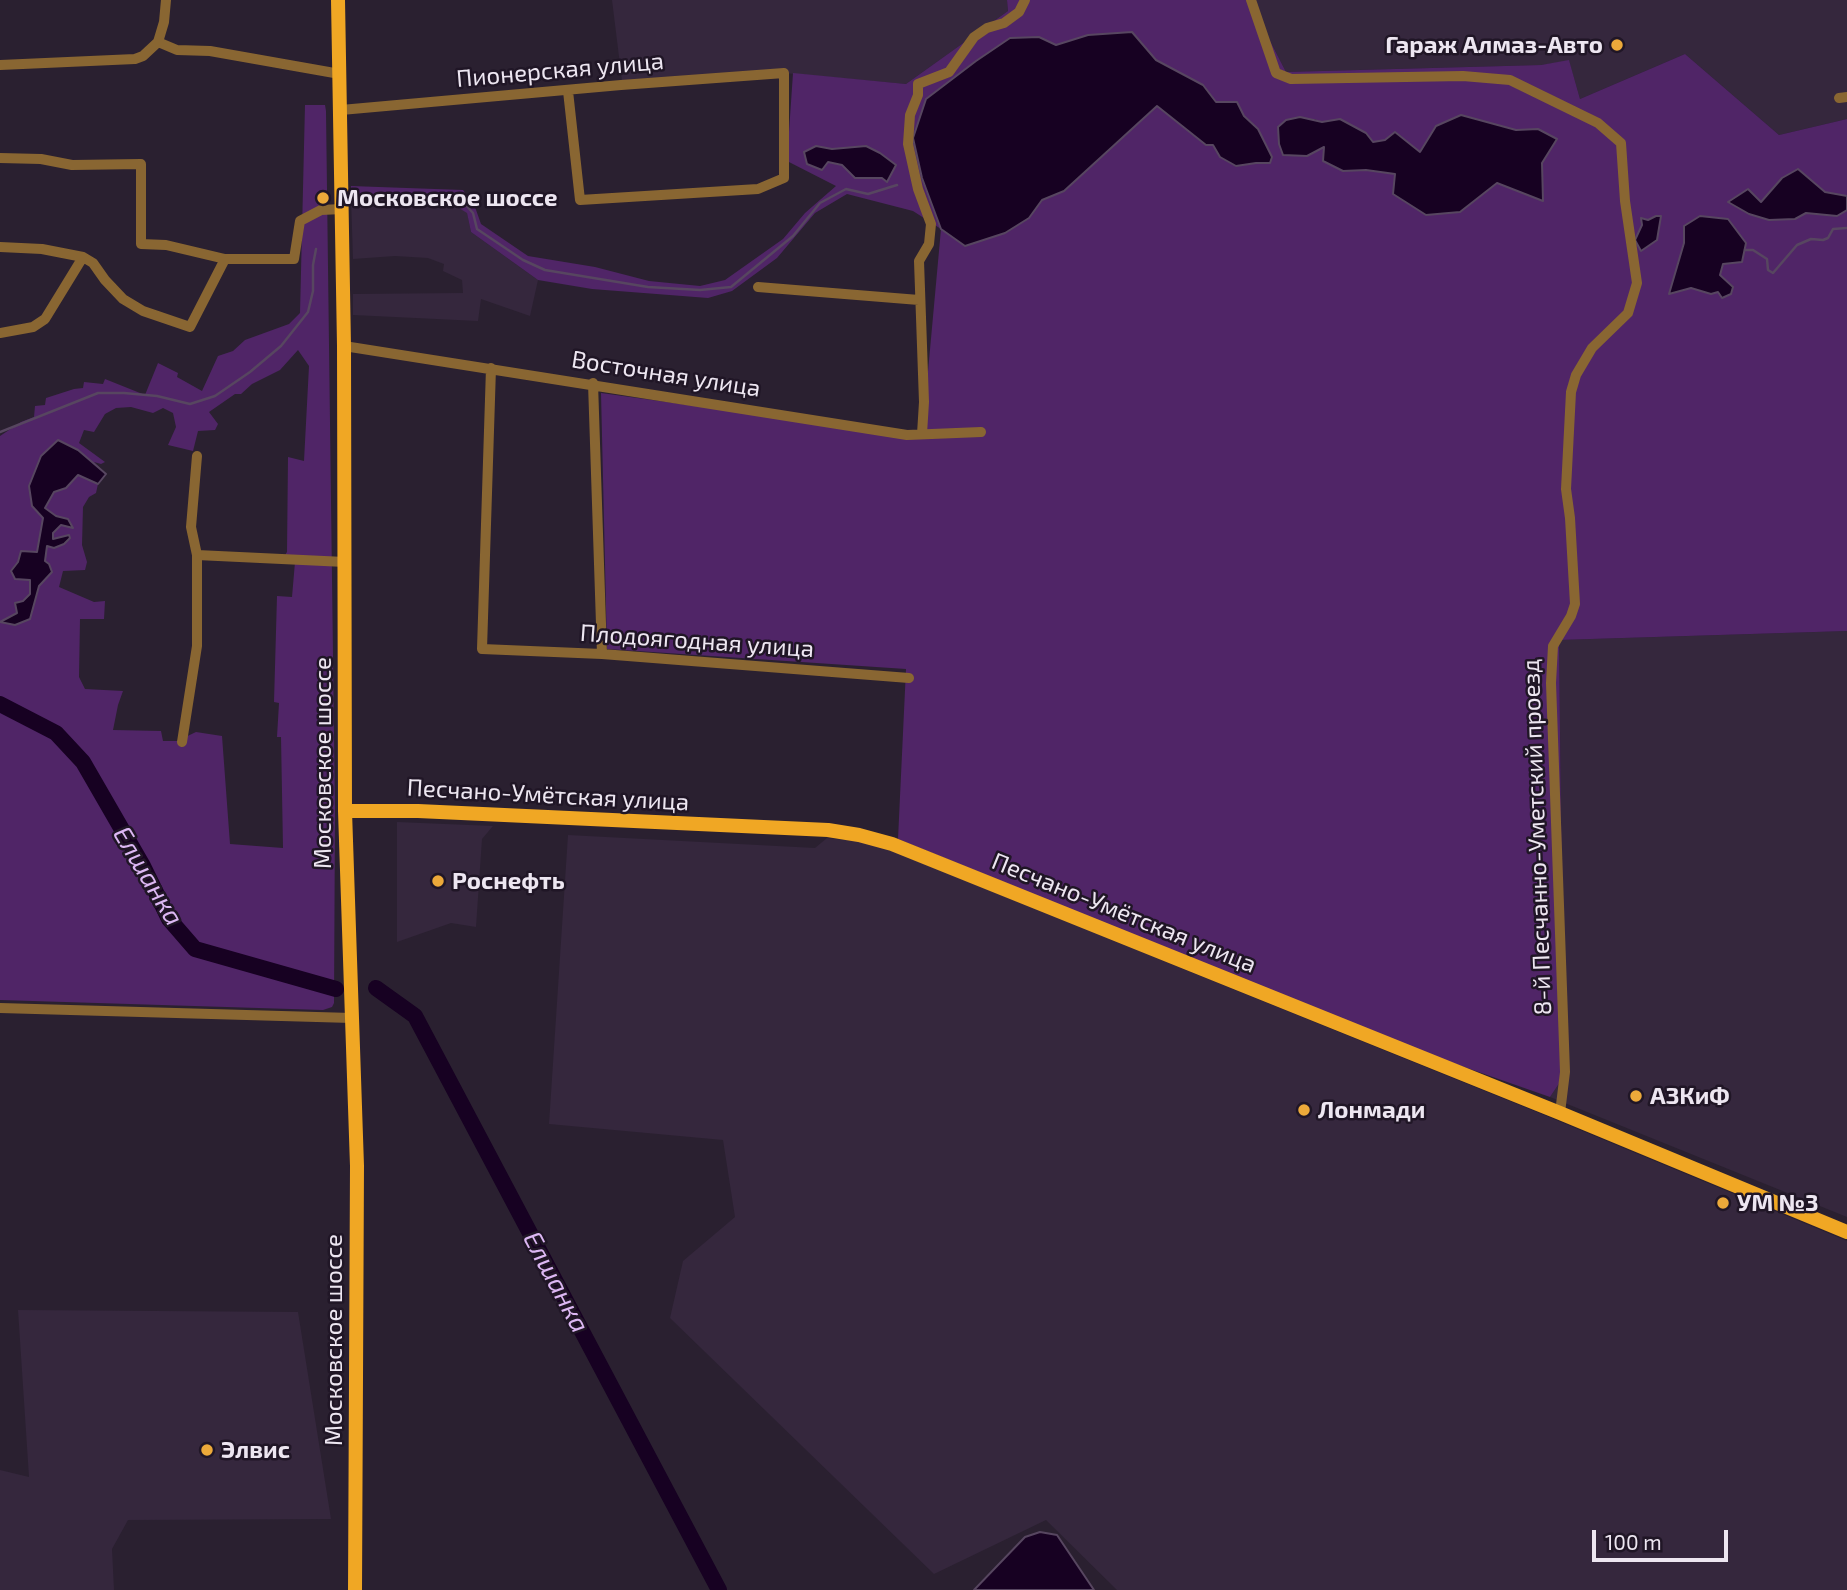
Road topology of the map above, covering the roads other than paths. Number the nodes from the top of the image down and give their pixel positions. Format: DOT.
graph roads {
  1 [pos="166,0"];
  2 [pos="338,0"];
  3 [pos="1025,0"];
  4 [pos="1251,0"];
  5 [pos="158,42"];
  6 [pos="0,65"];
  7 [pos="340,74"];
  8 [pos="568,91"];
  9 [pos="341,110"];
  10 [pos="0,158"];
  11 [pos="342,209"];
  12 [pos="0,247"];
  13 [pos="83,257"];
  14 [pos="225,259"];
  15 [pos="758,287"];
  16 [pos="919,300"];
  17 [pos="0,333"];
  18 [pos="344,346"];
  19 [pos="491,368"];
  20 [pos="593,383"];
  21 [pos="981,432"];
  22 [pos="922,434"];
  23 [pos="197,456"];
  24 [pos="197,555"];
  25 [pos="345,562"];
  26 [pos="602,654"];
  27 [pos="909,678"];
  28 [pos="182,742"];
  29 [pos="345,811"];
  30 [pos="0,1008"];
  31 [pos="352,1012"];
  32 [pos="1560,1113"];
  33 [pos="1847,1232"];
  34 [pos="355,1590"];
  1 -- 5 [label="street"];
  2 -- 7 [label="main road, Московское шоссе"];
  3 -- 16 [label="street"];
  4 -- 32 [label="street, 8-й Песчанно-Уметский проезд"];
  5 -- 6 [label="street"];
  5 -- 7 [label="street"];
  7 -- 9 [label="main road, Московское шоссе"];
  8 -- 8 [label="street, Пионерская улица"];
  8 -- 9 [label="street, Пионерская улица"];
  9 -- 11 [label="main road, Московское шоссе"];
  10 -- 14 [label="street"];
  11 -- 14 [label="street"];
  11 -- 18 [label="main road, Московское шоссе"];
  12 -- 13 [label="street"];
  13 -- 14 [label="street"];
  13 -- 17 [label="street"];
  15 -- 16 [label="street"];
  16 -- 22 [label="street"];
  18 -- 19 [label="street, Восточная улица"];
  18 -- 25 [label="main road, Московское шоссе"];
  19 -- 20 [label="street, Восточная улица"];
  19 -- 26 [label="street, Плодоягодная улица"];
  20 -- 22 [label="street, Восточная улица"];
  20 -- 26 [label="street"];
  21 -- 22 [label="street, Восточная улица"];
  23 -- 24 [label="street"];
  24 -- 25 [label="street"];
  24 -- 28 [label="street"];
  25 -- 29 [label="main road, Московское шоссе"];
  26 -- 27 [label="street, Плодоягодная улица"];
  29 -- 31 [label="main road, Московское шоссе"];
  29 -- 32 [label="main road, Песчано-Умётская улица"];
  30 -- 31 [label="street"];
  31 -- 34 [label="main road, Московское шоссе"];
  32 -- 33 [label="main road, Песчано-Умётская улица"];
}
